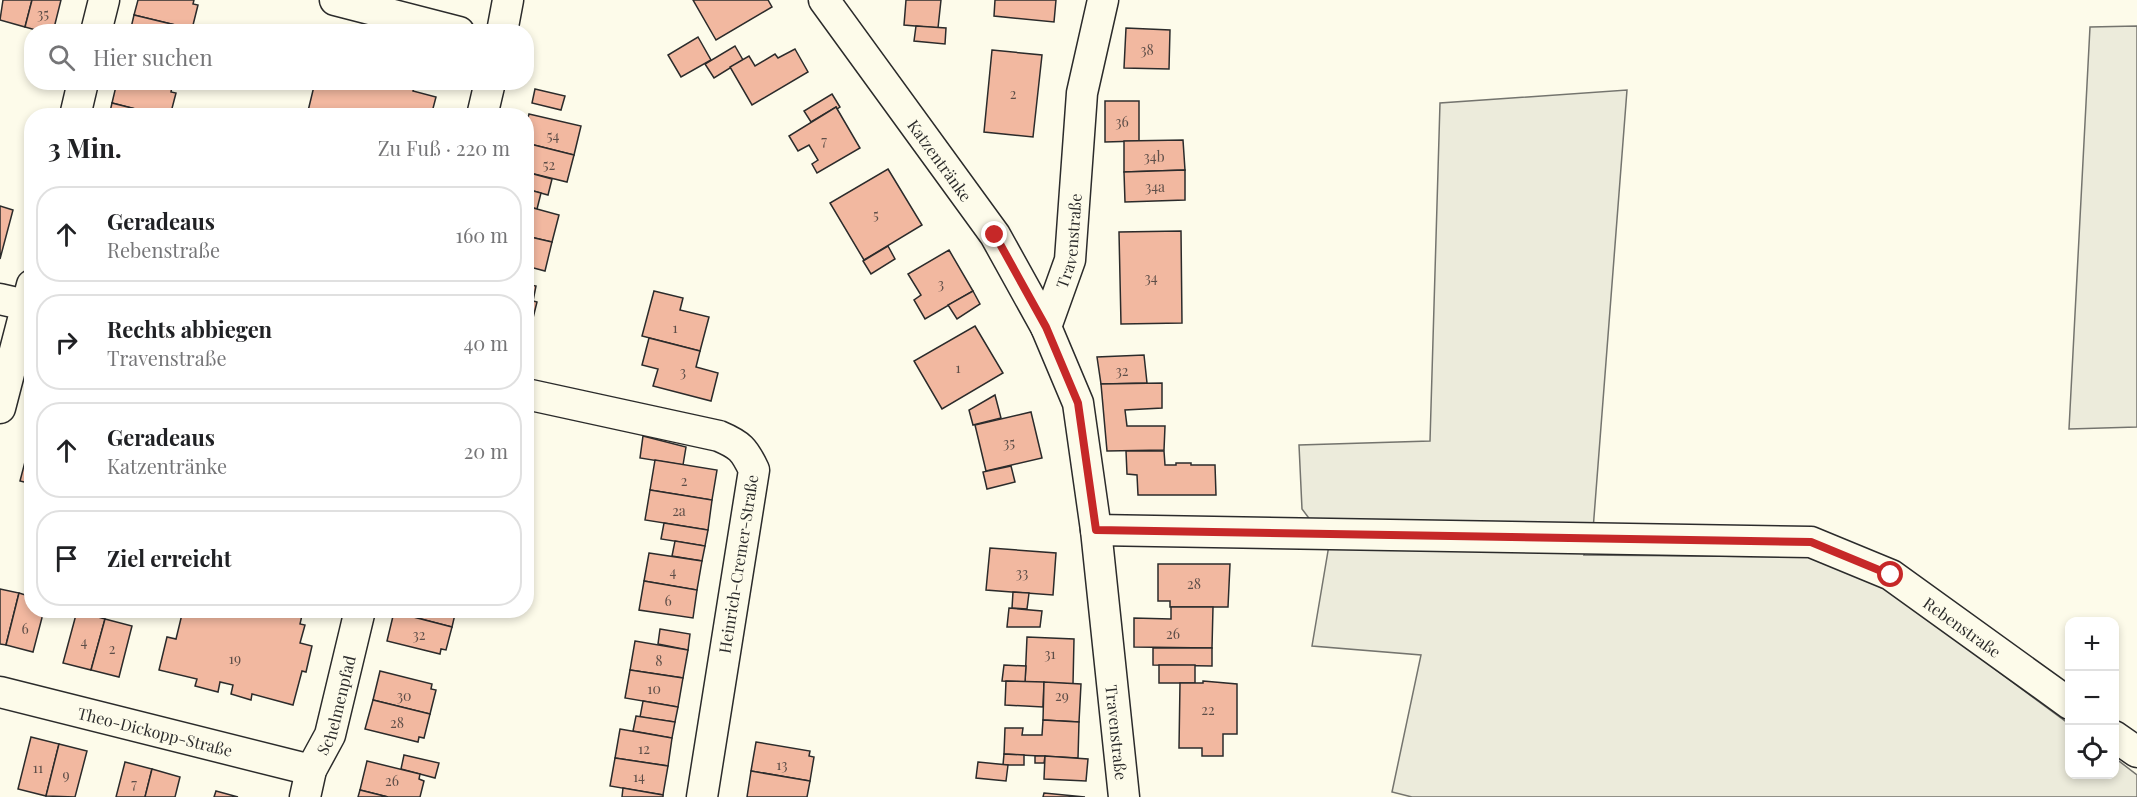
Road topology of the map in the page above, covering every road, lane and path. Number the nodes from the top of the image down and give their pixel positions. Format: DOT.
graph roads {
  1 [pos="104,0"];
  2 [pos="334,0"];
  3 [pos="508,0"];
  4 [pos="824,0"];
  5 [pos="1103,0"];
  6 [pos="98,24"];
  7 [pos="428,24"];
  8 [pos="504,24"];
  9 [pos="81,90"];
  10 [pos="488,90"];
  11 [pos="77,108"];
  12 [pos="484,108"];
  13 [pos="19,296"];
  14 [pos="1046,327"];
  15 [pos="534,396"];
  16 [pos="0,408"];
  17 [pos="1096,530"];
  18 [pos="358,618"];
  19 [pos="0,692"];
  20 [pos="2065,700"];
  21 [pos="2119,739"];
  22 [pos="2137,752"];
  23 [pos="308,783"];
  24 [pos="702,797"];
  25 [pos="1124,797"];
  1 -- 6 [label="street"];
  2 -- 7 [label="street"];
  3 -- 8 [label="street"];
  4 -- 14 [label="street, Katzentränke"];
  5 -- 14 [label="street, Travenstraße"];
  9 -- 11 [label="street"];
  10 -- 12 [label="street"];
  13 -- 16 [label="street"];
  14 -- 17 [label="street, Travenstraße"];
  15 -- 24 [label="street, Heinrich-Cremer-Straße"];
  17 -- 20 [label="street, Rebenstraße"];
  17 -- 25 [label="street, Travenstraße"];
  18 -- 23 [label="street, Schelmenpfad"];
  19 -- 23 [label="street, Theo-Dickopp-Straße"];
  21 -- 22 [label="street"];
}
